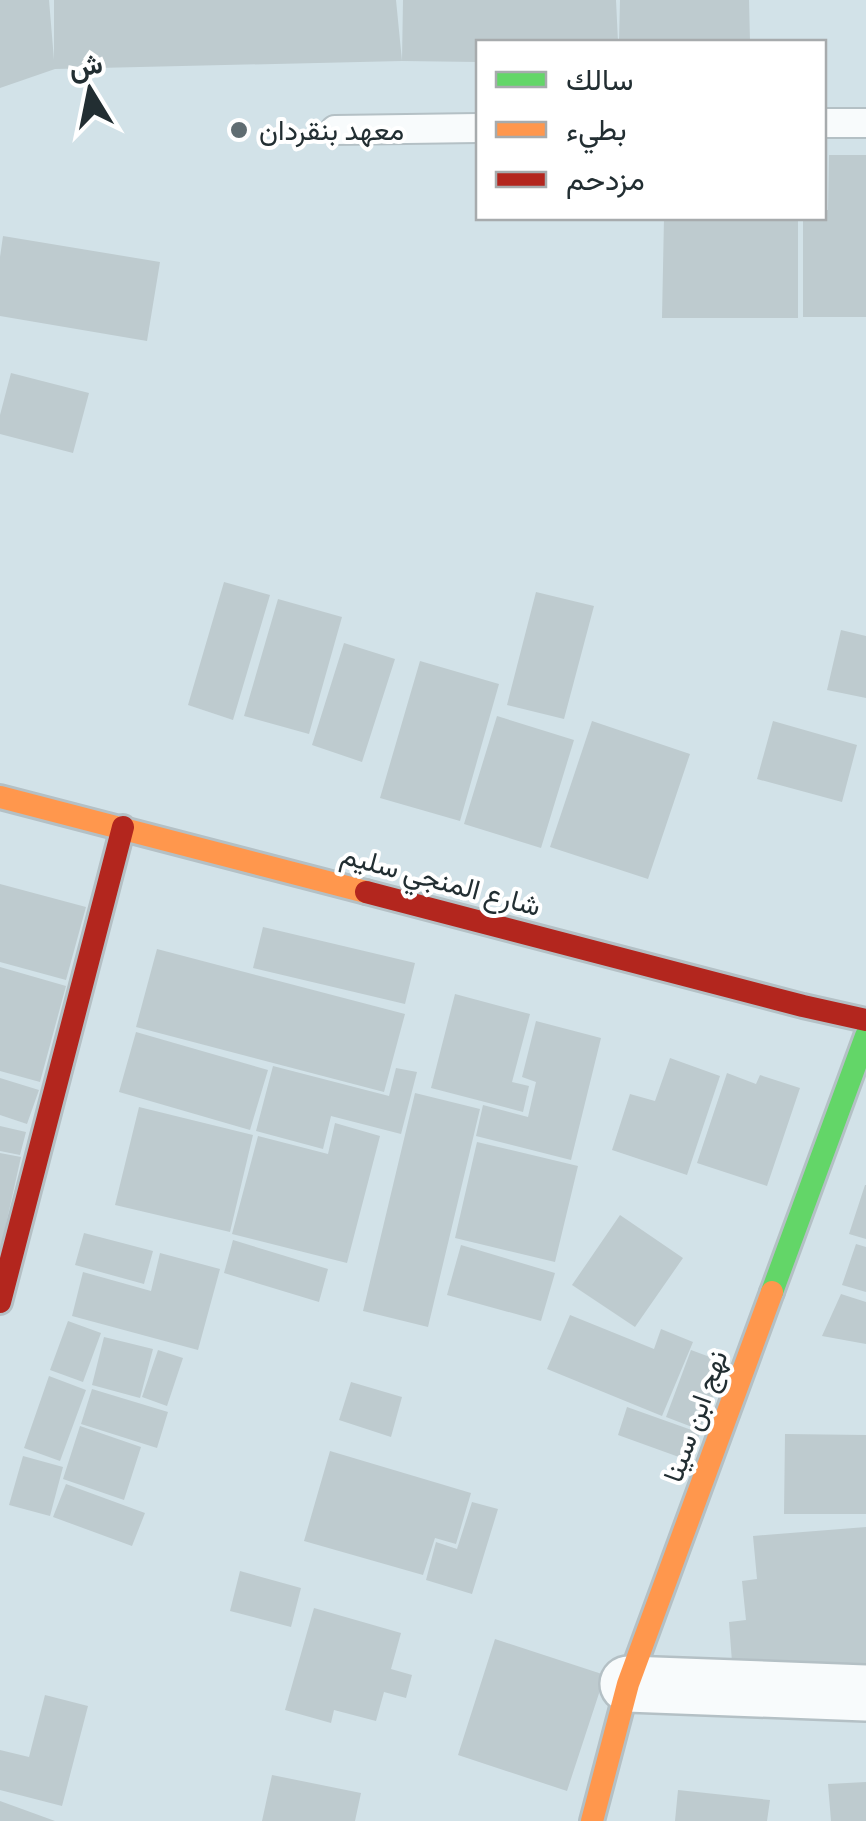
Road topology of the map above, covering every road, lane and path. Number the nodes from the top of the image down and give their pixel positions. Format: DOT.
graph roads {
  1 [pos="866,123"];
  2 [pos="826,124"];
  3 [pos="476,128"];
  4 [pos="335,130"];
  5 [pos="0,796"];
  6 [pos="123,827"];
  7 [pos="866,1020"];
  8 [pos="866,1036"];
  9 [pos="0,1302"];
  10 [pos="628,1684"];
  11 [pos="866,1692"];
  12 [pos="592,1821"];
  1 -- 2 [label="lane"];
  3 -- 4 [label="lane"];
  5 -- 6 [label="street, شارع المنجي سليم"];
  6 -- 7 [label="street, شارع المنجي سليم"];
  6 -- 9 [label="street"];
  8 -- 10 [label="street, نهج ابن سينا"];
  10 -- 11 [label="street"];
  10 -- 12 [label="street, نهج ابن سينا"];
}
